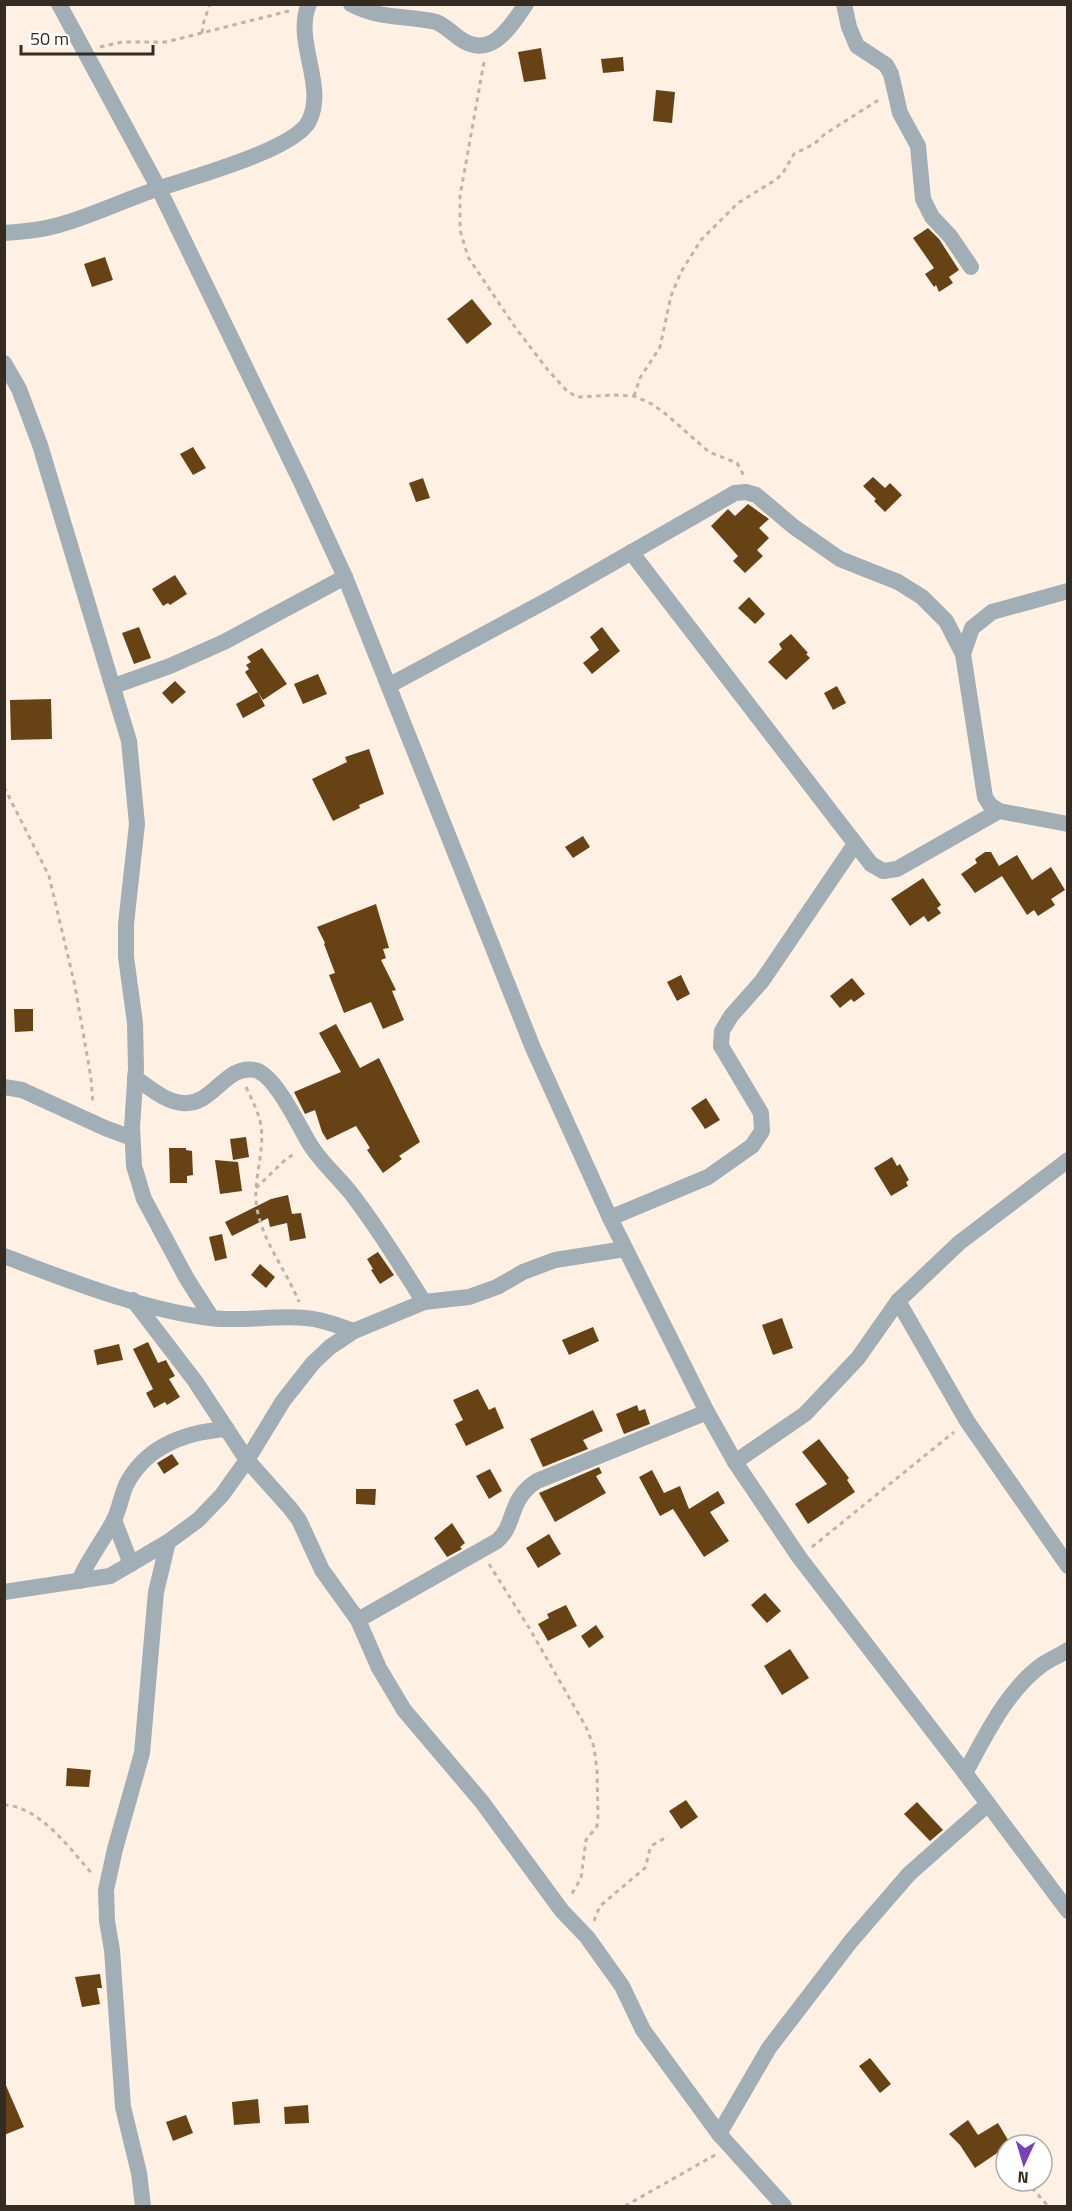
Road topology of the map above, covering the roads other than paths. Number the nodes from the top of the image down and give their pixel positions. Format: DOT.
graph roads {
  1 [pos="59,4"];
  2 [pos="351,4"];
  3 [pos="526,4"];
  4 [pos="844,4"];
  5 [pos="308,8"];
  6 [pos="159,189"];
  7 [pos="4,233"];
  8 [pos="971,267"];
  9 [pos="4,363"];
  10 [pos="631,552"];
  11 [pos="345,576"];
  12 [pos="1068,591"];
  13 [pos="963,654"];
  14 [pos="390,685"];
  15 [pos="114,686"];
  16 [pos="999,811"];
  17 [pos="1068,824"];
  18 [pos="855,844"];
  19 [pos="135,1078"];
  20 [pos="4,1087"];
  21 [pos="132,1138"];
  22 [pos="1068,1160"];
  23 [pos="610,1218"];
  24 [pos="625,1249"];
  25 [pos="4,1256"];
  26 [pos="133,1300"];
  27 [pos="898,1300"];
  28 [pos="424,1302"];
  29 [pos="212,1318"];
  30 [pos="354,1331"];
  31 [pos="707,1412"];
  32 [pos="227,1429"];
  33 [pos="247,1460"];
  34 [pos="735,1462"];
  35 [pos="114,1520"];
  36 [pos="168,1542"];
  37 [pos="131,1564"];
  38 [pos="1068,1566"];
  39 [pos="79,1581"];
  40 [pos="4,1592"];
  41 [pos="358,1620"];
  42 [pos="1068,1650"];
  43 [pos="965,1773"];
  44 [pos="988,1804"];
  45 [pos="1068,1911"];
  46 [pos="724,2140"];
  47 [pos="143,2206"];
  48 [pos="784,2206"];
  1 -- 6 [label="street"];
  2 -- 3 [label="street"];
  4 -- 8 [label="street"];
  5 -- 6 [label="street"];
  6 -- 7 [label="street"];
  6 -- 11 [label="street"];
  9 -- 15 [label="street"];
  10 -- 13 [label="street"];
  10 -- 14 [label="street"];
  10 -- 18 [label="street"];
  11 -- 14 [label="street"];
  11 -- 15 [label="street"];
  12 -- 13 [label="street"];
  13 -- 16 [label="street"];
  14 -- 23 [label="street"];
  15 -- 19 [label="street"];
  16 -- 17 [label="street"];
  16 -- 18 [label="street"];
  18 -- 23 [label="street"];
  19 -- 21 [label="street"];
  19 -- 28 [label="street"];
  20 -- 21 [label="street"];
  21 -- 29 [label="street"];
  22 -- 27 [label="street"];
  23 -- 24 [label="street"];
  24 -- 28 [label="street"];
  24 -- 31 [label="street"];
  25 -- 26 [label="street"];
  26 -- 29 [label="street"];
  26 -- 32 [label="street"];
  27 -- 34 [label="street"];
  27 -- 38 [label="street"];
  28 -- 30 [label="street"];
  29 -- 30 [label="street"];
  30 -- 33 [label="street"];
  31 -- 34 [label="street"];
  31 -- 41 [label="street"];
  32 -- 33 [label="street"];
  32 -- 35 [label="street"];
  33 -- 36 [label="street"];
  33 -- 41 [label="street"];
  34 -- 43 [label="street"];
  35 -- 37 [label="street"];
  35 -- 39 [label="street"];
  36 -- 37 [label="street"];
  36 -- 47 [label="street"];
  37 -- 39 [label="street"];
  39 -- 40 [label="street"];
  41 -- 46 [label="street"];
  42 -- 43 [label="street"];
  43 -- 44 [label="street"];
  44 -- 45 [label="street"];
  44 -- 46 [label="street"];
  46 -- 48 [label="street"];
}
